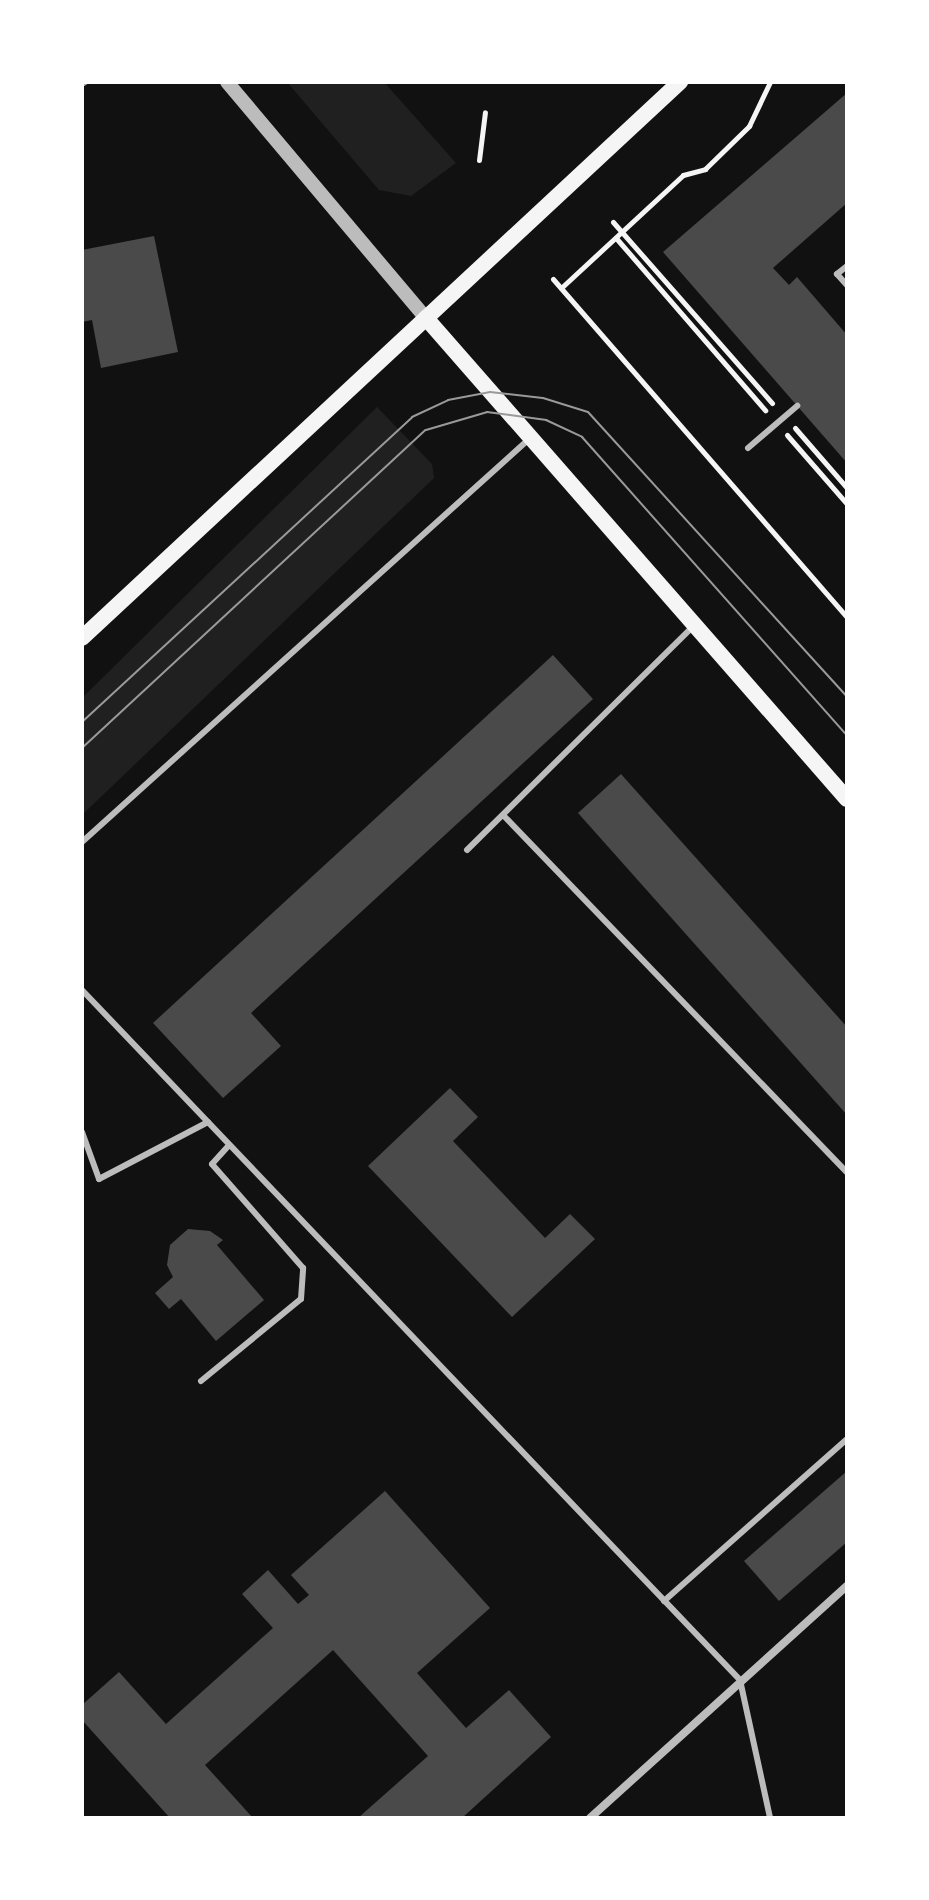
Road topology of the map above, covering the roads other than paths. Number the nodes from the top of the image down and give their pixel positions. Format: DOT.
graph roads {
  1 [pos="227,82"];
  2 [pos="680,82"];
  3 [pos="847,266"];
  4 [pos="847,285"];
  5 [pos="426,318"];
  6 [pos="797,406"];
  7 [pos="532,437"];
  8 [pos="748,448"];
  9 [pos="694,625"];
  10 [pos="82,638"];
  11 [pos="847,799"];
  12 [pos="503,815"];
  13 [pos="82,842"];
  14 [pos="467,850"];
  15 [pos="83,995"];
  16 [pos="208,1122"];
  17 [pos="82,1132"];
  18 [pos="229,1145"];
  19 [pos="847,1172"];
  20 [pos="201,1381"];
  21 [pos="847,1439"];
  22 [pos="847,1586"];
  23 [pos="664,1601"];
  24 [pos="740,1680"];
  25 [pos="594,1816"];
  26 [pos="770,1818"];
  1 -- 5 [label="street"];
  2 -- 5 [label="main road"];
  3 -- 4 [label="lane"];
  5 -- 7 [label="main road"];
  5 -- 10 [label="main road"];
  6 -- 8 [label="lane"];
  7 -- 9 [label="main road"];
  7 -- 13 [label="lane"];
  9 -- 11 [label="main road"];
  9 -- 12 [label="lane"];
  12 -- 14 [label="lane"];
  12 -- 19 [label="lane"];
  15 -- 16 [label="lane"];
  16 -- 17 [label="lane"];
  16 -- 18 [label="lane"];
  18 -- 20 [label="lane"];
  18 -- 23 [label="lane"];
  21 -- 23 [label="lane"];
  22 -- 24 [label="street"];
  23 -- 24 [label="lane"];
  24 -- 25 [label="street"];
  24 -- 26 [label="lane"];
}
